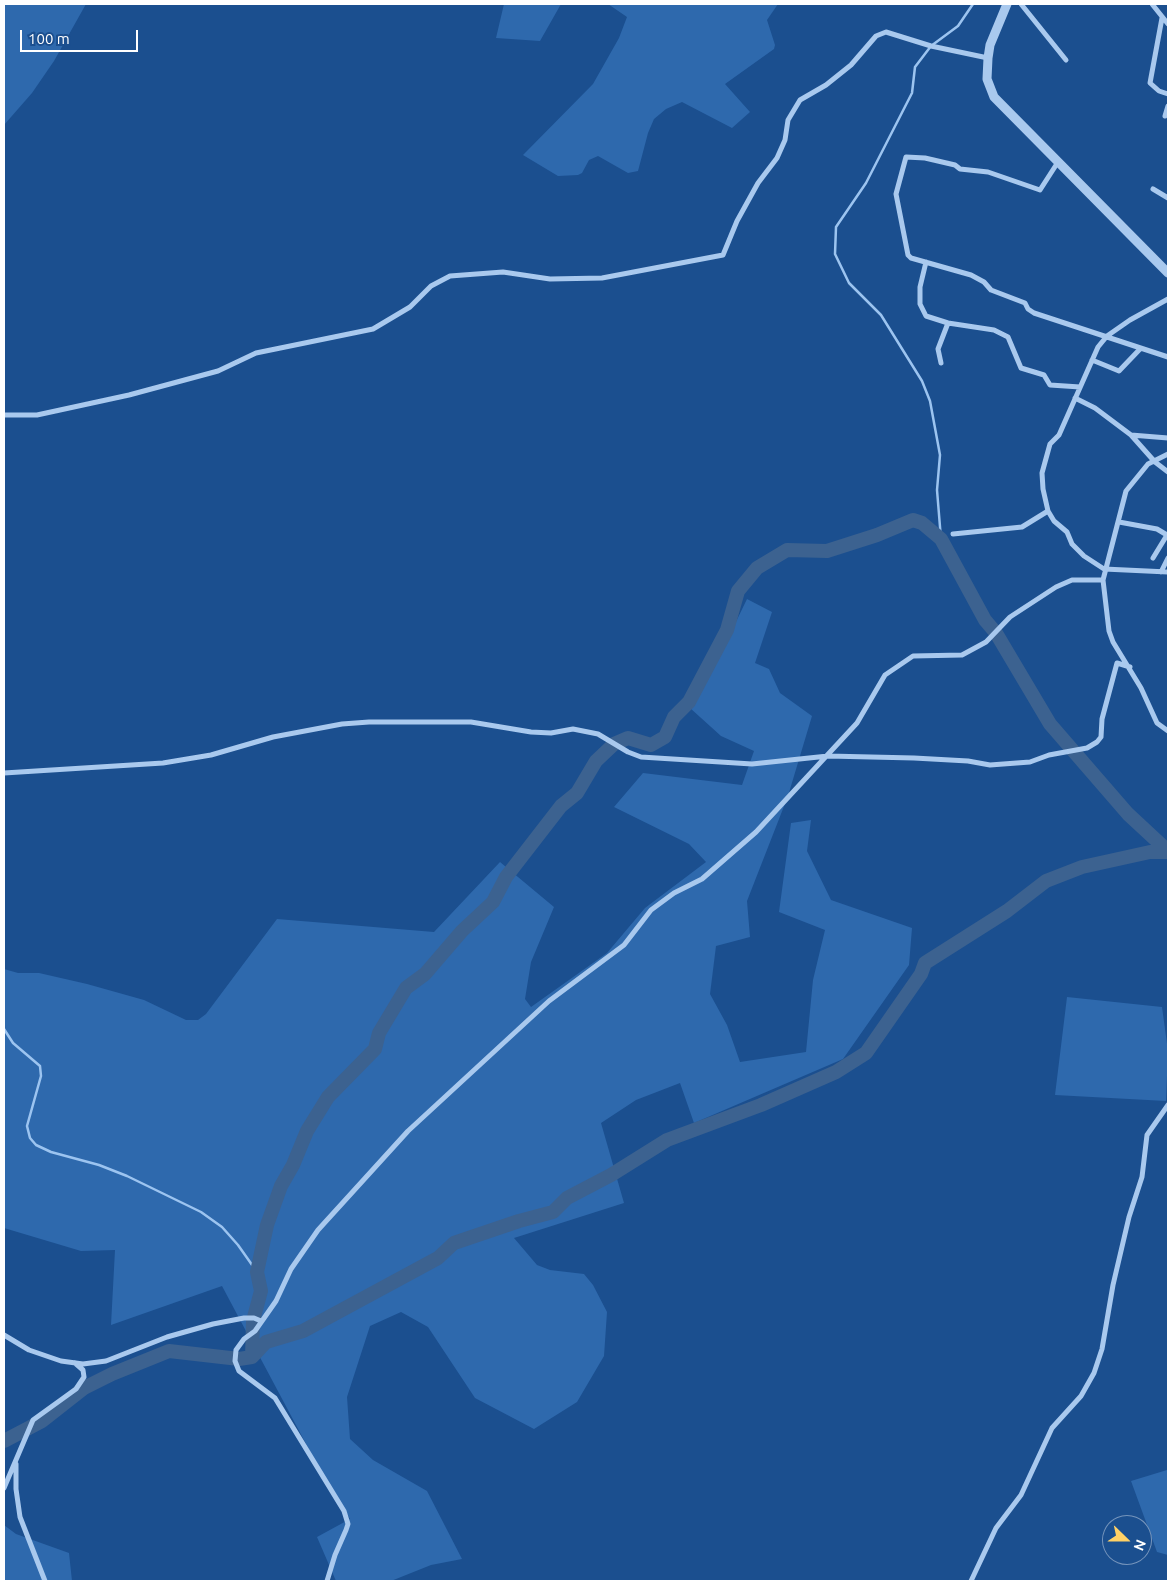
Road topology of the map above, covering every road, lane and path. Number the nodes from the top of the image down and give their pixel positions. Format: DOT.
graph roads {
  1 [pos="1007,4"];
  2 [pos="1021,4"];
  3 [pos="1152,4"];
  4 [pos="1162,18"];
  5 [pos="1168,24"];
  6 [pos="988,58"];
  7 [pos="1066,60"];
  8 [pos="1168,94"];
  9 [pos="1168,106"];
  10 [pos="1165,116"];
  11 [pos="1058,162"];
  12 [pos="1153,189"];
  13 [pos="1168,198"];
  14 [pos="926,262"];
  15 [pos="1168,273"];
  16 [pos="1168,299"];
  17 [pos="948,323"];
  18 [pos="1107,336"];
  19 [pos="1140,349"];
  20 [pos="1168,357"];
  21 [pos="1092,360"];
  22 [pos="941,363"];
  23 [pos="1080,387"];
  24 [pos="1076,398"];
  25 [pos="4,415"];
  26 [pos="1131,435"];
  27 [pos="1168,438"];
  28 [pos="1168,454"];
  29 [pos="1156,462"];
  30 [pos="1168,472"];
  31 [pos="1048,511"];
  32 [pos="1119,522"];
  33 [pos="953,534"];
  34 [pos="1152,558"];
  35 [pos="1168,558"];
  36 [pos="1104,570"];
  37 [pos="1161,572"];
  38 [pos="1168,572"];
  39 [pos="1103,580"];
  40 [pos="1130,667"];
  41 [pos="1168,731"];
  42 [pos="828,756"];
  43 [pos="4,773"];
  44 [pos="1168,1104"];
  45 [pos="261,1321"];
  46 [pos="4,1335"];
  47 [pos="75,1363"];
  48 [pos="16,1460"];
  49 [pos="4,1488"];
  50 [pos="45,1581"];
  51 [pos="327,1581"];
  52 [pos="971,1581"];
  1 -- 6 [label="street"];
  2 -- 7 [label="street"];
  3 -- 4 [label="street"];
  4 -- 5 [label="street"];
  4 -- 8 [label="street"];
  6 -- 11 [label="street"];
  6 -- 25 [label="street"];
  9 -- 10 [label="street"];
  11 -- 14 [label="street"];
  11 -- 15 [label="street"];
  12 -- 13 [label="street"];
  14 -- 17 [label="street"];
  14 -- 18 [label="street"];
  16 -- 18 [label="street"];
  17 -- 22 [label="street"];
  17 -- 23 [label="street"];
  18 -- 19 [label="street"];
  18 -- 21 [label="street"];
  19 -- 20 [label="street"];
  19 -- 21 [label="street"];
  21 -- 23 [label="street"];
  23 -- 24 [label="street"];
  24 -- 26 [label="street"];
  24 -- 31 [label="street"];
  26 -- 27 [label="street"];
  26 -- 29 [label="street"];
  28 -- 29 [label="street"];
  29 -- 30 [label="street"];
  29 -- 32 [label="street"];
  31 -- 33 [label="street"];
  31 -- 36 [label="street"];
  32 -- 34 [label="street"];
  32 -- 36 [label="street"];
  35 -- 37 [label="street"];
  36 -- 37 [label="street"];
  36 -- 39 [label="street"];
  37 -- 38 [label="street"];
  39 -- 40 [label="street"];
  39 -- 42 [label="street"];
  40 -- 41 [label="street"];
  40 -- 42 [label="street"];
  42 -- 43 [label="street"];
  42 -- 45 [label="street"];
  44 -- 52 [label="street"];
  45 -- 47 [label="street"];
  45 -- 51 [label="street"];
  46 -- 47 [label="street"];
  47 -- 48 [label="street"];
  48 -- 49 [label="street"];
  48 -- 50 [label="street"];
}
